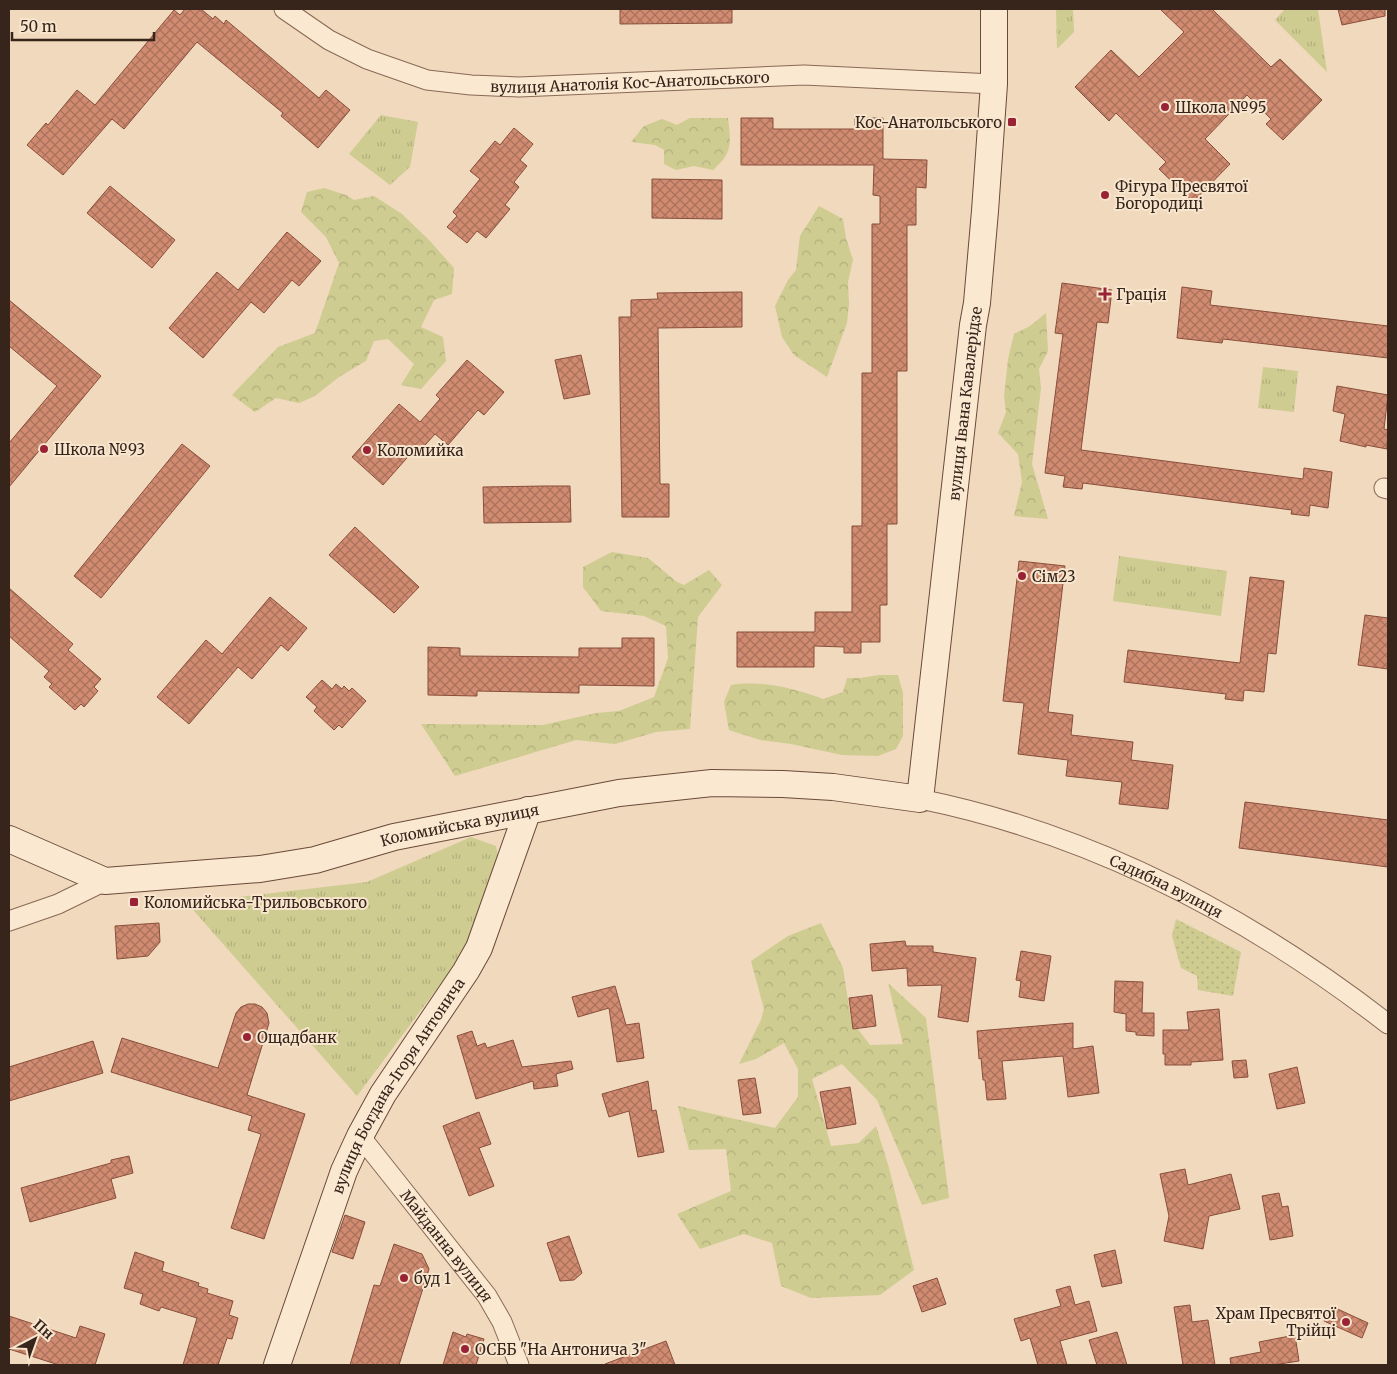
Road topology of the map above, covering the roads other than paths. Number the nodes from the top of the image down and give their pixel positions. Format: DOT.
graph roads {
  1 [pos="284,9"];
  2 [pos="994,9"];
  3 [pos="994,84"];
  4 [pos="920,799"];
  5 [pos="528,810"];
  6 [pos="9,839"];
  7 [pos="106,881"];
  8 [pos="9,921"];
  9 [pos="1388,1024"];
  10 [pos="360,1136"];
  11 [pos="277,1365"];
  12 [pos="519,1365"];
  1 -- 3 [label="street, вулиця Анатолія Кос-Анатольського"];
  2 -- 3 [label="street, вулиця Івана Кавалерідзе"];
  3 -- 4 [label="street, вулиця Івана Кавалерідзе"];
  4 -- 5 [label="street, Коломийська вулиця"];
  4 -- 9 [label="street, Садибна вулиця"];
  5 -- 7 [label="street, Коломийська вулиця"];
  5 -- 10 [label="street, вулиця Богдана-Ігоря Антонича"];
  6 -- 7 [label="street, Коломийська вулиця"];
  7 -- 8 [label="street"];
  10 -- 11 [label="street, вулиця Богдана-Ігоря Антонича"];
  10 -- 12 [label="street, Майданна вулиця"];
}
